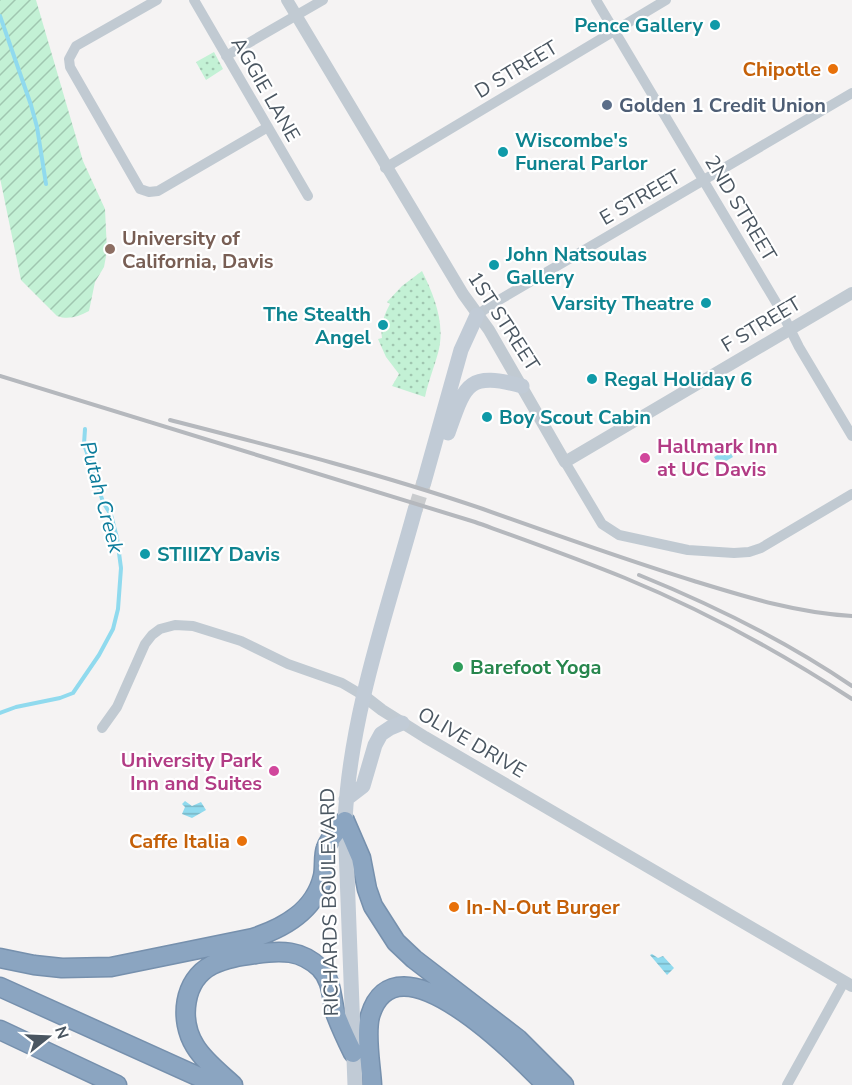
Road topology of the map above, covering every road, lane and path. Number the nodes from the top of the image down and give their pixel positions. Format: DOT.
graph roads {
  1 [pos="156,0"];
  2 [pos="194,0"];
  3 [pos="287,0"];
  4 [pos="323,0"];
  5 [pos="596,0"];
  6 [pos="666,0"];
  7 [pos="296,16"];
  8 [pos="614,30"];
  9 [pos="226,56"];
  10 [pos="852,93"];
  11 [pos="268,127"];
  12 [pos="386,168"];
  13 [pos="704,181"];
  14 [pos="308,196"];
  15 [pos="852,293"];
  16 [pos="477,315"];
  17 [pos="790,329"];
  18 [pos="522,386"];
  19 [pos="852,436"];
  20 [pos="433,455"];
  21 [pos="565,462"];
  22 [pos="424,482"];
  23 [pos="852,494"];
  24 [pos="415,510"];
  25 [pos="364,696"];
  26 [pos="402,723"];
  27 [pos="102,728"];
  28 [pos="346,799"];
  29 [pos="345,821"];
  30 [pos="0,958"];
  31 [pos="848,984"];
  32 [pos="0,987"];
  33 [pos="0,1030"];
  34 [pos="353,1053"];
  35 [pos="117,1085"];
  36 [pos="217,1085"];
  37 [pos="233,1085"];
  38 [pos="355,1085"];
  39 [pos="372,1085"];
  40 [pos="546,1085"];
  41 [pos="564,1085"];
  42 [pos="787,1085"];
  1 -- 11 [label="street"];
  2 -- 9 [label="street, AGGIE LANE"];
  3 -- 7 [label="street, 1ST STREET"];
  4 -- 7 [label="street"];
  5 -- 8 [label="street, 2ND STREET"];
  6 -- 8 [label="street, D STREET"];
  7 -- 9 [label="street"];
  7 -- 12 [label="street, 1ST STREET"];
  8 -- 12 [label="street, D STREET"];
  8 -- 13 [label="street, 2ND STREET"];
  9 -- 11 [label="street, AGGIE LANE"];
  10 -- 13 [label="street, E STREET"];
  11 -- 14 [label="street, AGGIE LANE"];
  12 -- 16 [label="street, 1ST STREET"];
  13 -- 16 [label="street, E STREET"];
  13 -- 17 [label="street, 2ND STREET"];
  15 -- 17 [label="street, F STREET"];
  16 -- 18 [label="street, 1ST STREET"];
  16 -- 20 [label="main road"];
  17 -- 19 [label="street, 2ND STREET"];
  17 -- 21 [label="street, F STREET"];
  18 -- 20 [label="main road"];
  18 -- 21 [label="street, 1ST STREET"];
  20 -- 22 [label="main road"];
  21 -- 23 [label="street, 1ST STREET"];
  24 -- 25 [label="main road, RICHARDS BOULEVARD"];
  25 -- 26 [label="street, OLIVE DRIVE"];
  25 -- 27 [label="street, OLIVE DRIVE"];
  25 -- 28 [label="main road, RICHARDS BOULEVARD"];
  26 -- 28 [label="main road"];
  26 -- 31 [label="street, OLIVE DRIVE"];
  28 -- 29 [label="main road, RICHARDS BOULEVARD"];
  29 -- 30 [label="highway"];
  29 -- 34 [label="main road, RICHARDS BOULEVARD"];
  29 -- 41 [label="highway"];
  31 -- 42 [label="street"];
  32 -- 36 [label="highway"];
  33 -- 35 [label="highway"];
  34 -- 37 [label="highway"];
  34 -- 38 [label="main road, RICHARDS BOULEVARD"];
  39 -- 40 [label="highway"];
}
